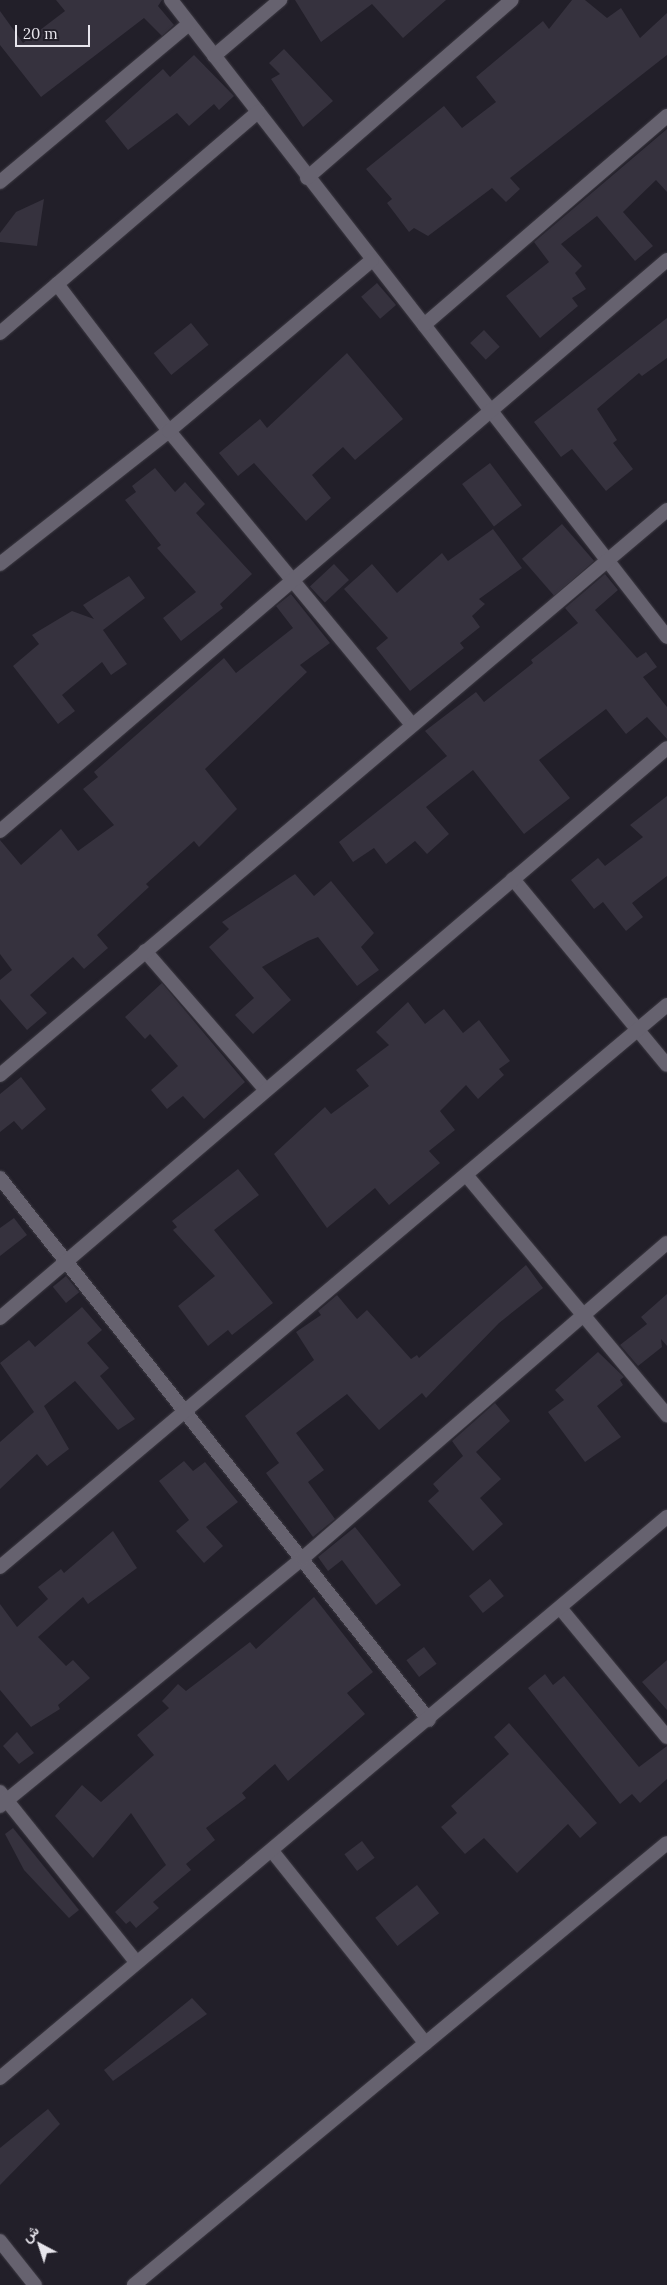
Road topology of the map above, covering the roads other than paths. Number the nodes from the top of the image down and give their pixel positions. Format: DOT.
graph roads {
  1 [pos="171,0"];
  2 [pos="280,0"];
  3 [pos="512,0"];
  4 [pos="189,24"];
  5 [pos="214,56"];
  6 [pos="258,112"];
  7 [pos="667,116"];
  8 [pos="307,178"];
  9 [pos="0,182"];
  10 [pos="372,260"];
  11 [pos="667,260"];
  12 [pos="57,284"];
  13 [pos="424,325"];
  14 [pos="0,333"];
  15 [pos="488,413"];
  16 [pos="169,431"];
  17 [pos="667,510"];
  18 [pos="1,561"];
  19 [pos="608,561"];
  20 [pos="292,584"];
  21 [pos="667,638"];
  22 [pos="412,725"];
  23 [pos="667,748"];
  24 [pos="0,831"];
  25 [pos="513,879"];
  26 [pos="145,951"];
  27 [pos="667,1005"];
  28 [pos="639,1031"];
  29 [pos="667,1065"];
  30 [pos="0,1075"];
  31 [pos="266,1089"];
  32 [pos="467,1176"];
  33 [pos="0,1178"];
  34 [pos="667,1243"];
  35 [pos="66,1264"];
  36 [pos="584,1311"];
  37 [pos="0,1318"];
  38 [pos="185,1413"];
  39 [pos="667,1415"];
  40 [pos="667,1517"];
  41 [pos="303,1558"];
  42 [pos="0,1567"];
  43 [pos="561,1609"];
  44 [pos="429,1720"];
  45 [pos="667,1738"];
  46 [pos="2,1799"];
  47 [pos="667,1843"];
  48 [pos="272,1851"];
  49 [pos="136,1962"];
  50 [pos="425,2043"];
  51 [pos="0,2078"];
  52 [pos="0,2241"];
  53 [pos="35,2285"];
  54 [pos="134,2285"];
  1 -- 4 [label="street"];
  2 -- 5 [label="street"];
  3 -- 8 [label="street"];
  4 -- 5 [label="street"];
  4 -- 9 [label="street"];
  5 -- 6 [label="street"];
  6 -- 8 [label="street"];
  6 -- 12 [label="street"];
  7 -- 13 [label="street"];
  8 -- 10 [label="street"];
  10 -- 13 [label="street"];
  10 -- 16 [label="street"];
  11 -- 15 [label="street"];
  12 -- 14 [label="street"];
  12 -- 16 [label="street"];
  13 -- 15 [label="street"];
  15 -- 19 [label="street"];
  15 -- 20 [label="street"];
  16 -- 18 [label="street"];
  16 -- 20 [label="street"];
  17 -- 19 [label="street"];
  19 -- 21 [label="street"];
  19 -- 22 [label="street"];
  20 -- 22 [label="street"];
  20 -- 24 [label="street"];
  22 -- 26 [label="street"];
  23 -- 25 [label="street"];
  25 -- 28 [label="street"];
  25 -- 31 [label="street"];
  26 -- 30 [label="street"];
  26 -- 31 [label="street"];
  27 -- 28 [label="street"];
  28 -- 29 [label="street"];
  28 -- 32 [label="street"];
  31 -- 35 [label="street"];
  32 -- 36 [label="street"];
  32 -- 38 [label="street"];
  33 -- 35 [label="street"];
  34 -- 36 [label="street"];
  35 -- 37 [label="street"];
  35 -- 38 [label="street"];
  36 -- 39 [label="street"];
  36 -- 41 [label="street"];
  38 -- 41 [label="street"];
  38 -- 42 [label="street"];
  40 -- 43 [label="street"];
  41 -- 44 [label="street"];
  41 -- 46 [label="street"];
  43 -- 44 [label="street"];
  43 -- 45 [label="street"];
  44 -- 48 [label="street"];
  46 -- 49 [label="street"];
  47 -- 50 [label="street"];
  48 -- 49 [label="street"];
  48 -- 50 [label="street"];
  49 -- 51 [label="street"];
  50 -- 54 [label="street"];
  52 -- 53 [label="street"];
}
